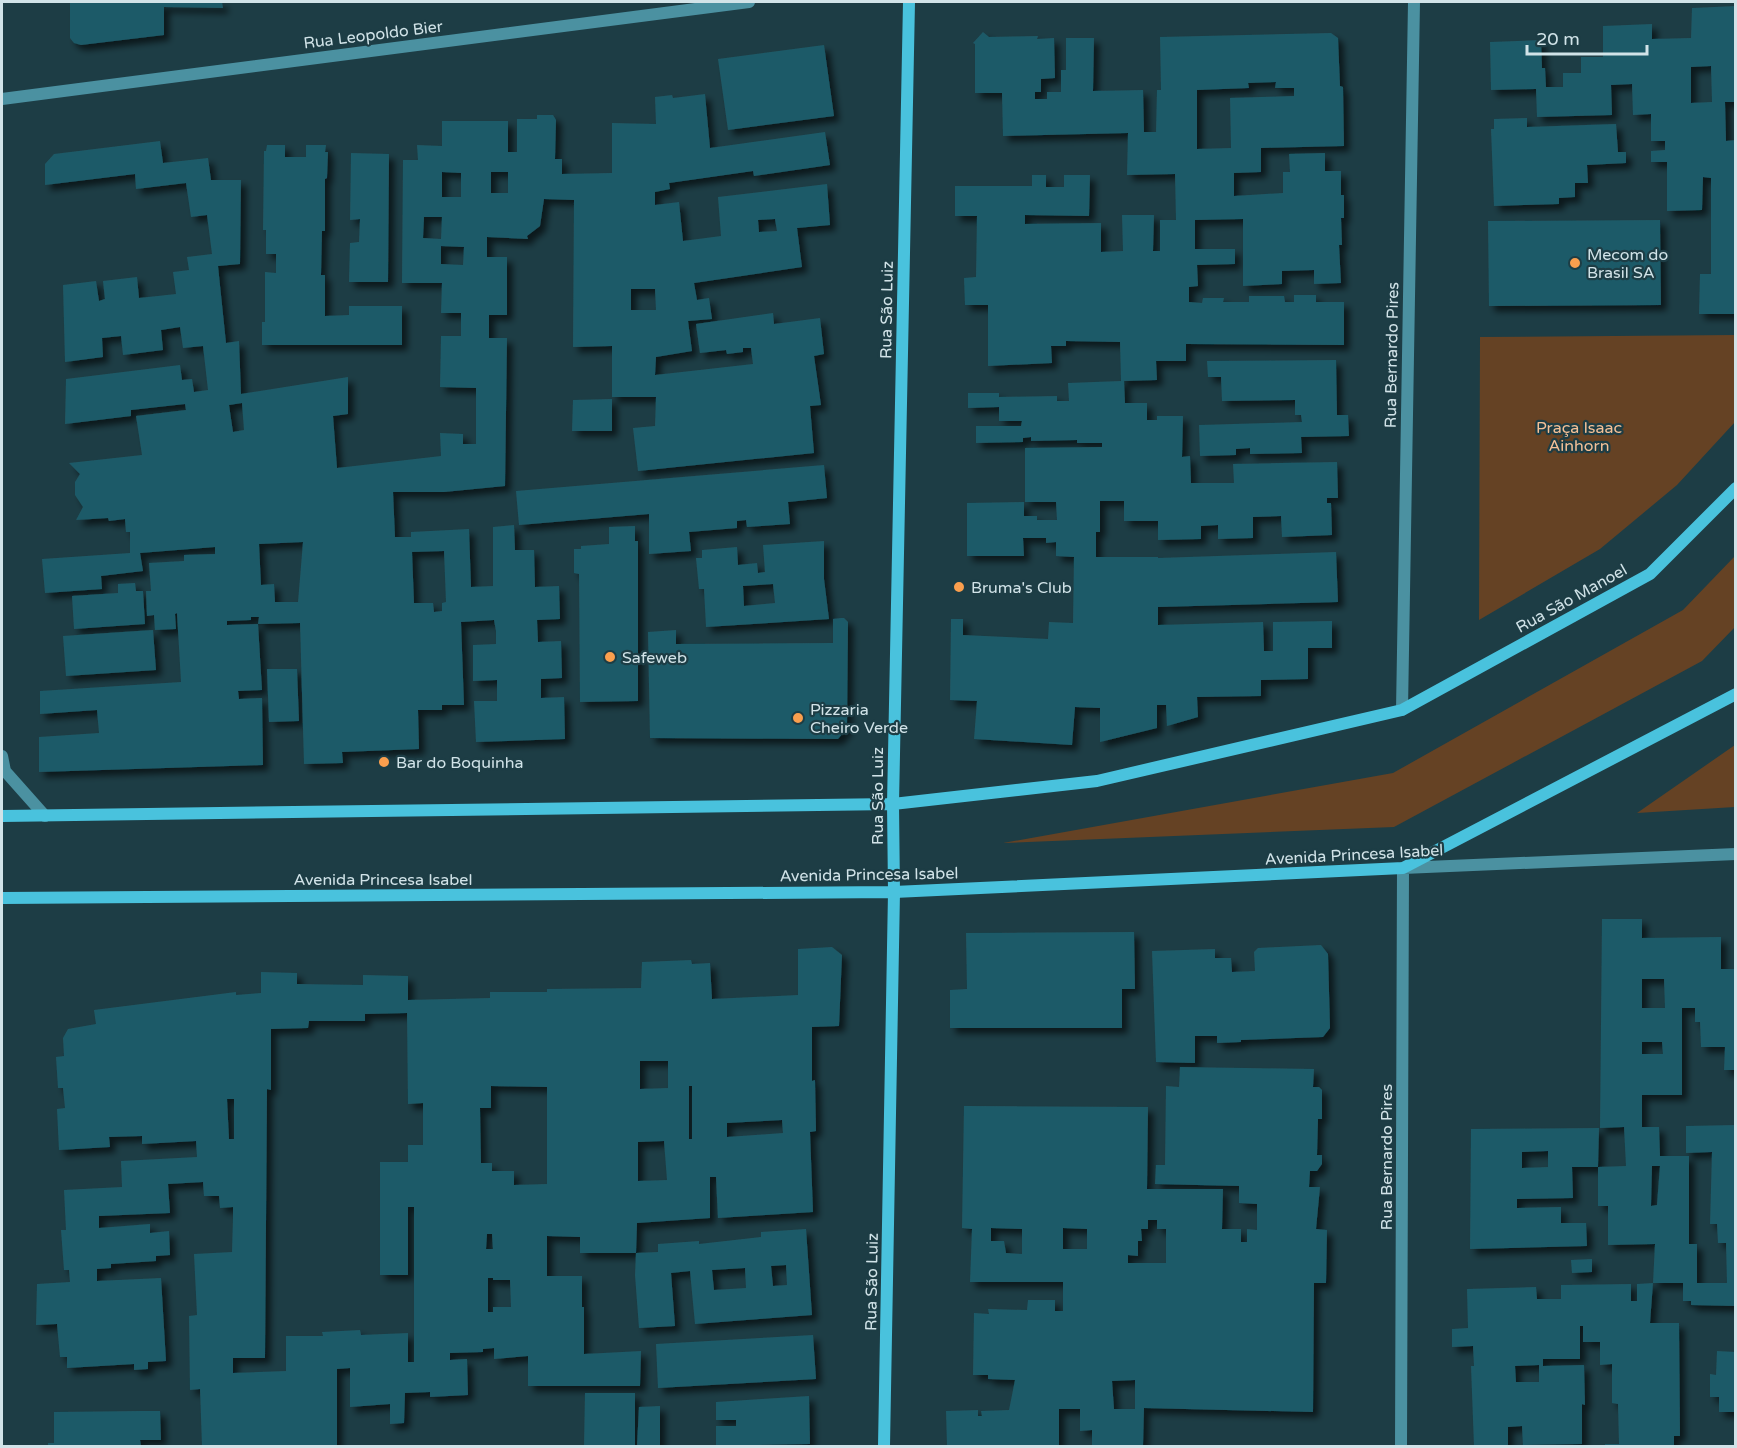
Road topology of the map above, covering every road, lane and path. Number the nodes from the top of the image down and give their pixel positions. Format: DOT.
graph roads {
  1 [pos="749,2"];
  2 [pos="909,2"];
  3 [pos="1414,2"];
  4 [pos="2,99"];
  5 [pos="1736,488"];
  6 [pos="1736,694"];
  7 [pos="1402,710"];
  8 [pos="2,756"];
  9 [pos="893,804"];
  10 [pos="2,816"];
  11 [pos="45,816"];
  12 [pos="1736,854"];
  13 [pos="1403,868"];
  14 [pos="894,892"];
  15 [pos="2,898"];
  16 [pos="884,1446"];
  17 [pos="1401,1446"];
  1 -- 4 [label="street, Rua Leopoldo Bier"];
  2 -- 9 [label="main road, Rua São Luiz"];
  3 -- 7 [label="street, Rua Bernardo Pires"];
  5 -- 7 [label="main road, Rua São Manoel"];
  6 -- 13 [label="main road"];
  7 -- 9 [label="main road"];
  8 -- 11 [label="street"];
  9 -- 11 [label="main road"];
  9 -- 14 [label="main road, Rua São Luiz"];
  10 -- 11 [label="main road"];
  12 -- 13 [label="street, Avenida Princesa Isabel"];
  13 -- 14 [label="main road, Avenida Princesa Isabel"];
  13 -- 17 [label="street, Rua Bernardo Pires"];
  14 -- 15 [label="main road, Avenida Princesa Isabel"];
  14 -- 16 [label="main road, Rua São Luiz"];
}
